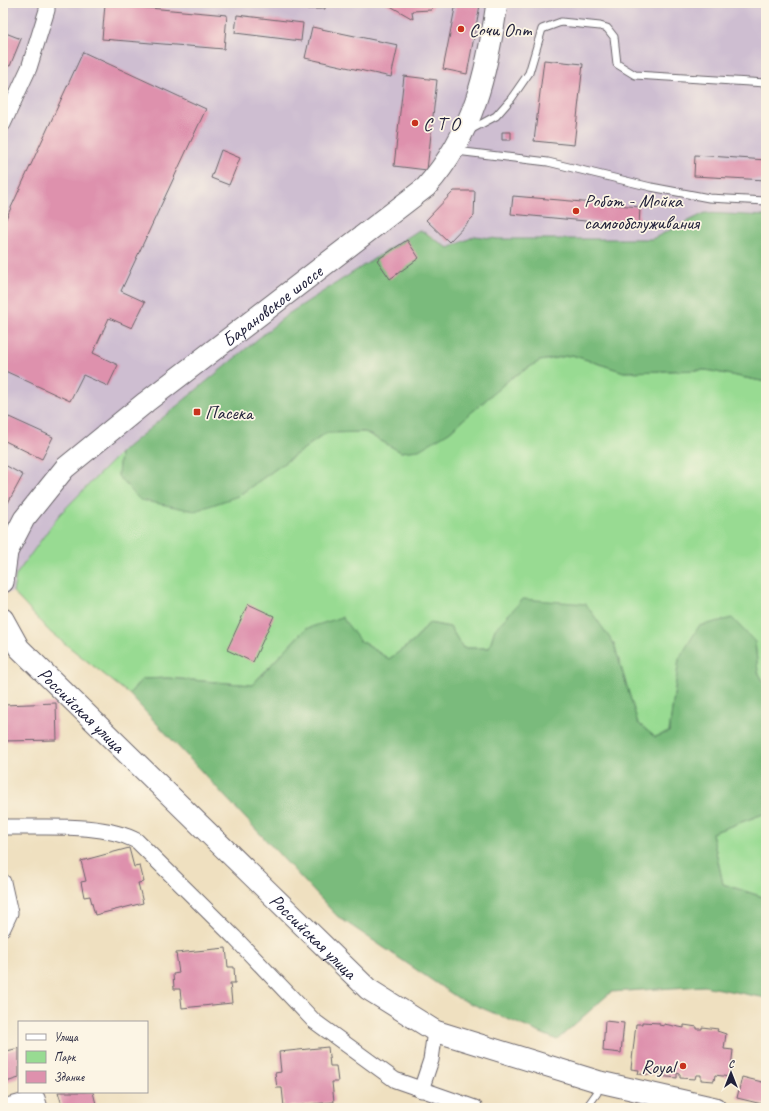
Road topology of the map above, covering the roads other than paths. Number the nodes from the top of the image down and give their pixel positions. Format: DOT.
graph roads {
  1 [pos="47,3"];
  2 [pos="497,3"];
  3 [pos="766,83"];
  4 [pos="3,124"];
  5 [pos="458,142"];
  6 [pos="766,201"];
  7 [pos="3,582"];
  8 [pos="3,619"];
  9 [pos="3,622"];
  10 [pos="3,827"];
  11 [pos="3,882"];
  12 [pos="3,928"];
  13 [pos="435,1031"];
  14 [pos="600,1082"];
  15 [pos="421,1090"];
  16 [pos="3,1107"];
  17 [pos="40,1108"];
  18 [pos="475,1108"];
  19 [pos="571,1108"];
  20 [pos="715,1108"];
  1 -- 4 [label="street"];
  2 -- 5 [label="main road, Барановское шоссе"];
  3 -- 5 [label="lane"];
  5 -- 6 [label="lane"];
  5 -- 7 [label="main road, Барановское шоссе"];
  8 -- 9 [label="main road, Российская улица"];
  9 -- 13 [label="main road, Российская улица"];
  10 -- 15 [label="street"];
  11 -- 12 [label="street"];
  13 -- 14 [label="main road, Российская улица"];
  13 -- 15 [label="street"];
  14 -- 19 [label="lane"];
  14 -- 20 [label="main road, Российская улица"];
  15 -- 18 [label="street"];
  16 -- 17 [label="street"];
}
